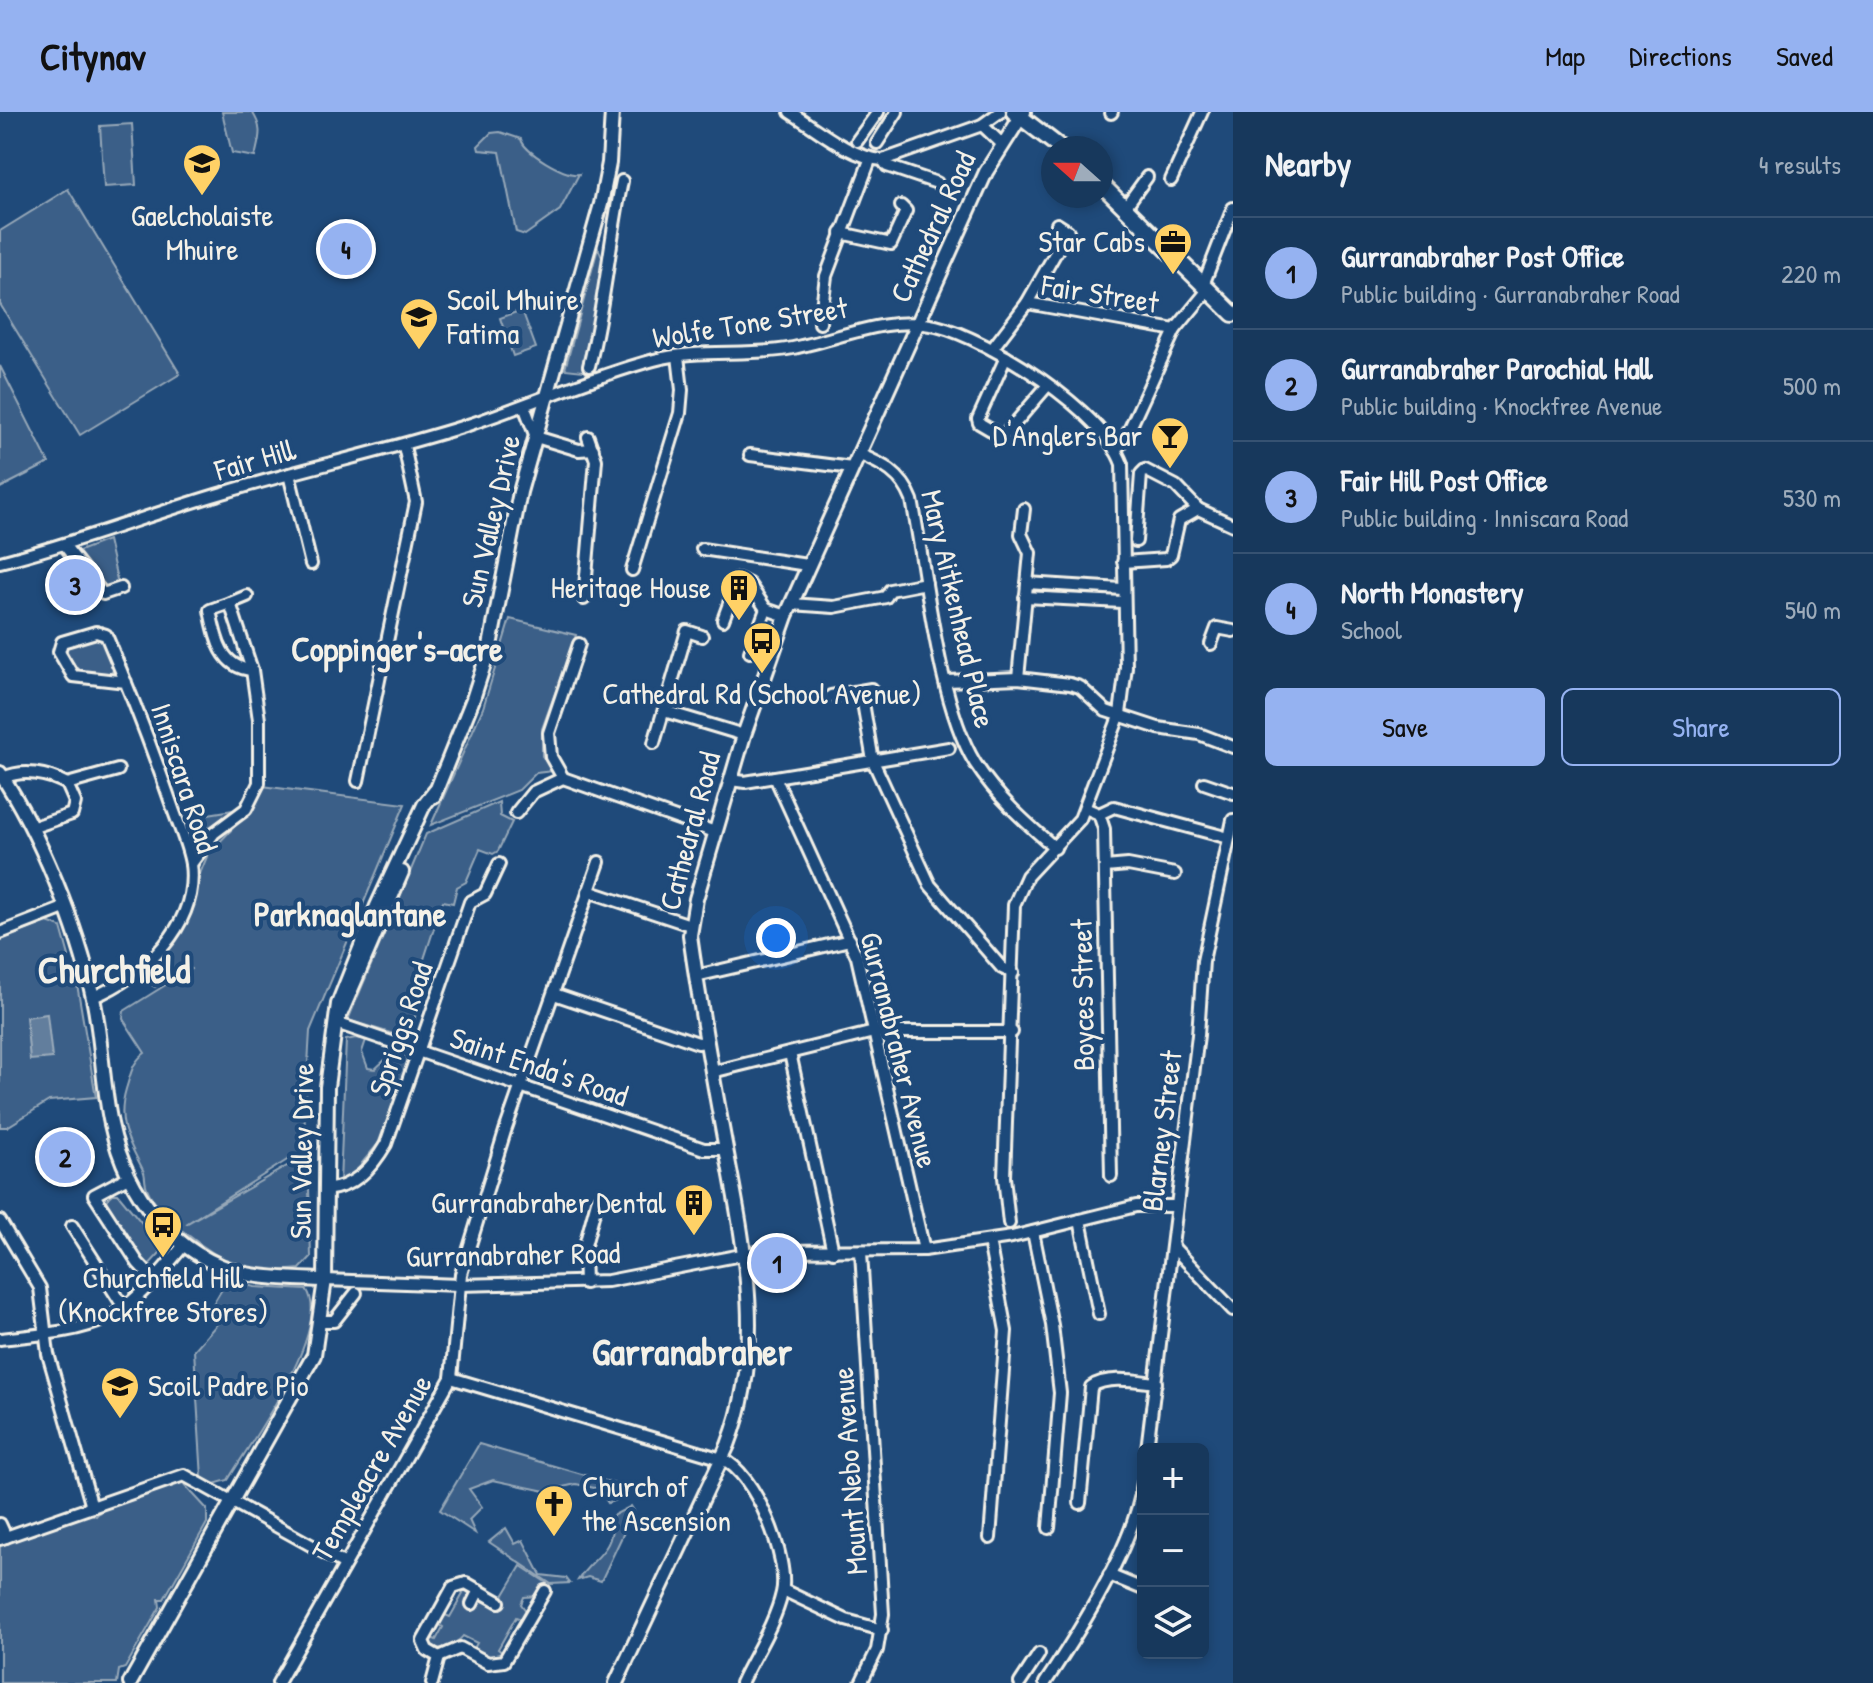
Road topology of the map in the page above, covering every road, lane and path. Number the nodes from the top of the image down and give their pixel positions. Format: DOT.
graph roads {
  1 [pos="612,112"];
  2 [pos="790,112"];
  3 [pos="897,112"];
  4 [pos="1000,112"];
  5 [pos="1200,113"];
  6 [pos="873,114"];
  7 [pos="1020,114"];
  8 [pos="982,125"];
  9 [pos="1047,136"];
  10 [pos="857,141"];
  11 [pos="877,143"];
  12 [pos="1002,144"];
  13 [pos="870,160"];
  14 [pos="883,160"];
  15 [pos="1147,177"];
  16 [pos="1171,180"];
  17 [pos="622,181"];
  18 [pos="937,183"];
  19 [pos="1113,195"];
  20 [pos="1126,206"];
  21 [pos="904,208"];
  22 [pos="1233,208"];
  23 [pos="1057,224"];
  24 [pos="841,233"];
  25 [pos="592,240"];
  26 [pos="608,244"];
  27 [pos="1206,288"];
  28 [pos="1027,303"];
  29 [pos="1233,314"];
  30 [pos="820,323"];
  31 [pos="916,325"];
  32 [pos="1175,330"];
  33 [pos="992,349"];
  34 [pos="678,356"];
  35 [pos="1006,357"];
  36 [pos="589,366"];
  37 [pos="1048,385"];
  38 [pos="548,397"];
  39 [pos="524,406"];
  40 [pos="536,437"];
  41 [pos="588,437"];
  42 [pos="404,446"];
  43 [pos="1115,450"];
  44 [pos="594,454"];
  45 [pos="858,454"];
  46 [pos="750,455"];
  47 [pos="852,468"];
  48 [pos="289,474"];
  49 [pos="1024,509"];
  50 [pos="1198,509"];
  51 [pos="1233,525"];
  52 [pos="1136,541"];
  53 [pos="65,546"];
  54 [pos="702,549"];
  55 [pos="0,562"];
  56 [pos="1123,562"];
  57 [pos="311,564"];
  58 [pos="807,565"];
  59 [pos="632,570"];
  60 [pos="926,583"];
  61 [pos="1027,583"];
  62 [pos="121,588"];
  63 [pos="1122,589"];
  64 [pos="247,596"];
  65 [pos="1025,597"];
  66 [pos="584,599"];
  67 [pos="1122,602"];
  68 [pos="230,603"];
  69 [pos="766,609"];
  70 [pos="788,610"];
  71 [pos="723,620"];
  72 [pos="1233,631"];
  73 [pos="702,636"];
  74 [pos="579,644"];
  75 [pos="1211,644"];
  76 [pos="750,652"];
  77 [pos="252,670"];
  78 [pos="1018,678"];
  79 [pos="947,681"];
  80 [pos="126,682"];
  81 [pos="831,696"];
  82 [pos="664,711"];
  83 [pos="1120,714"];
  84 [pos="744,735"];
  85 [pos="654,743"];
  86 [pos="1233,747"];
  87 [pos="949,748"];
  88 [pos="873,761"];
  89 [pos="118,770"];
  90 [pos="2,776"];
  91 [pos="775,777"];
  92 [pos="563,778"];
  93 [pos="731,780"];
  94 [pos="1209,780"];
  95 [pos="358,781"];
  96 [pos="67,784"];
  97 [pos="1233,793"];
  98 [pos="1085,808"];
  99 [pos="516,813"];
  100 [pos="1099,814"];
  101 [pos="1233,820"];
  102 [pos="31,828"];
  103 [pos="715,832"];
  104 [pos="1229,838"];
  105 [pos="1055,848"];
  106 [pos="599,862"];
  107 [pos="191,864"];
  108 [pos="499,864"];
  109 [pos="1105,867"];
  110 [pos="1175,874"];
  111 [pos="588,891"];
  112 [pos="64,908"];
  113 [pos="690,925"];
  114 [pos="0,933"];
  115 [pos="850,940"];
  116 [pos="1013,973"];
  117 [pos="696,976"];
  118 [pos="554,994"];
  119 [pos="93,997"];
  120 [pos="336,1023"];
  121 [pos="874,1032"];
  122 [pos="1012,1032"];
  123 [pos="707,1042"];
  124 [pos="419,1051"];
  125 [pos="790,1053"];
  126 [pos="712,1072"];
  127 [pos="522,1085"];
  128 [pos="726,1149"];
  129 [pos="1111,1176"];
  130 [pos="128,1177"];
  131 [pos="325,1190"];
  132 [pos="597,1201"];
  133 [pos="1174,1206"];
  134 [pos="1084,1218"];
  135 [pos="0,1221"];
  136 [pos="1009,1223"];
  137 [pos="72,1226"];
  138 [pos="1033,1232"];
  139 [pos="989,1241"];
  140 [pos="184,1245"];
  141 [pos="1173,1247"];
  142 [pos="924,1250"];
  143 [pos="833,1252"];
  144 [pos="861,1252"];
  145 [pos="746,1253"];
  146 [pos="153,1279"];
  147 [pos="325,1280"];
  148 [pos="585,1283"];
  149 [pos="459,1285"];
  150 [pos="356,1293"];
  151 [pos="125,1309"];
  152 [pos="1233,1310"];
  153 [pos="1099,1314"];
  154 [pos="322,1321"];
  155 [pos="45,1334"];
  156 [pos="0,1339"];
  157 [pos="451,1378"];
  158 [pos="1156,1383"];
  159 [pos="1148,1443"];
  160 [pos="722,1459"];
  161 [pos="232,1503"];
  162 [pos="1080,1503"];
  163 [pos="92,1507"];
  164 [pos="1137,1507"];
  165 [pos="0,1524"];
  166 [pos="1049,1528"];
  167 [pos="3,1538"];
  168 [pos="990,1538"];
  169 [pos="345,1564"];
  170 [pos="1109,1575"];
  171 [pos="1138,1587"];
  172 [pos="479,1590"];
  173 [pos="783,1590"];
  174 [pos="545,1591"];
  175 [pos="522,1601"];
  176 [pos="499,1602"];
  177 [pos="472,1604"];
  178 [pos="535,1608"];
  179 [pos="882,1630"];
  180 [pos="1039,1654"];
  181 [pos="439,1657"];
  182 [pos="130,1683"];
  183 [pos="278,1683"];
  184 [pos="432,1683"];
  185 [pos="616,1683"];
  186 [pos="741,1683"];
  187 [pos="861,1683"];
  188 [pos="1020,1683"];
  189 [pos="1045,1683"];
  1 -- 25 [label="street, Sun Valley Drive"];
  2 -- 13 [label="street"];
  3 -- 11 [label="street"];
  4 -- 8 [label="street"];
  5 -- 16 [label="street"];
  6 -- 10 [label="street"];
  7 -- 9 [label="main road"];
  7 -- 12 [label="street, Cathedral Road"];
  8 -- 12 [label="street"];
  8 -- 14 [label="street"];
  12 -- 31 [label="street, Cathedral Road"];
  13 -- 14 [label="street"];
  13 -- 24 [label="street"];
  14 -- 18 [label="street"];
  15 -- 20 [label="street"];
  17 -- 26 [label="street"];
  19 -- 20 [label="main road"];
  20 -- 27 [label="main road"];
  21 -- 24 [label="street"];
  22 -- 27 [label="street"];
  23 -- 28 [label="street"];
  24 -- 30 [label="street"];
  25 -- 26 [label="street"];
  25 -- 38 [label="street, Sun Valley Drive"];
  26 -- 36 [label="street"];
  27 -- 29 [label="main road"];
  27 -- 32 [label="street"];
  28 -- 32 [label="street, Fair Street"];
  28 -- 33 [label="street, Fair Street"];
  31 -- 33 [label="street, Wolfe Tone Street"];
  31 -- 34 [label="street, Wolfe Tone Street"];
  31 -- 45 [label="street, Cathedral Road"];
  32 -- 43 [label="street"];
  33 -- 35 [label="street, Wolfe Tone Street"];
  34 -- 38 [label="street, Wolfe Tone Street"];
  34 -- 59 [label="street"];
  35 -- 37 [label="street, Wolfe Tone Street"];
  35 -- 37 [label="street"];
  37 -- 43 [label="street, Wolfe Tone Street"];
  38 -- 39 [label="street, Fair Hill"];
  38 -- 40 [label="street, Sun Valley Drive"];
  39 -- 40 [label="street"];
  39 -- 42 [label="street, Fair Hill"];
  40 -- 44 [label="street"];
  40 -- 120 [label="street, Sun Valley Drive"];
  41 -- 44 [label="street"];
  42 -- 48 [label="street, Fair Hill"];
  42 -- 95 [label="street"];
  43 -- 56 [label="street"];
  44 -- 66 [label="street"];
  45 -- 47 [label="street, Cathedral Road"];
  45 -- 60 [label="street, Mary Aitkenhead Place"];
  46 -- 47 [label="street"];
  47 -- 58 [label="street, Cathedral Road"];
  48 -- 53 [label="street, Fair Hill"];
  48 -- 57 [label="street"];
  49 -- 61 [label="street"];
  50 -- 51 [label="street"];
  50 -- 52 [label="street"];
  50 -- 56 [label="street"];
  53 -- 55 [label="street, Fair Hill"];
  53 -- 62 [label="street"];
  54 -- 58 [label="street"];
  56 -- 63 [label="street"];
  58 -- 70 [label="street, Cathedral Road"];
  60 -- 70 [label="street"];
  60 -- 79 [label="street, Mary Aitkenhead Place"];
  61 -- 63 [label="street"];
  61 -- 65 [label="street"];
  63 -- 67 [label="street"];
  64 -- 68 [label="street"];
  65 -- 67 [label="street"];
  65 -- 78 [label="street"];
  67 -- 83 [label="street"];
  68 -- 77 [label="street"];
  68 -- 77 [label="street"];
  69 -- 70 [label="street"];
  69 -- 71 [label="street"];
  69 -- 76 [label="street"];
  70 -- 84 [label="street, Cathedral Road"];
  72 -- 75 [label="street"];
  73 -- 82 [label="street"];
  74 -- 92 [label="street"];
  77 -- 107 [label="street"];
  78 -- 79 [label="street"];
  78 -- 83 [label="street"];
  79 -- 105 [label="street, Mary Aitkenhead Place"];
  80 -- 80 [label="street, Inniscara Road"];
  80 -- 107 [label="street, Inniscara Road"];
  81 -- 88 [label="street"];
  82 -- 84 [label="street"];
  82 -- 85 [label="street"];
  83 -- 86 [label="street"];
  83 -- 98 [label="street"];
  84 -- 93 [label="street, Cathedral Road"];
  87 -- 88 [label="street"];
  88 -- 91 [label="street"];
  88 -- 116 [label="street"];
  89 -- 96 [label="street"];
  90 -- 96 [label="street"];
  90 -- 102 [label="street"];
  91 -- 93 [label="street"];
  91 -- 115 [label="street, Gurranabraher Avenue"];
  92 -- 99 [label="street"];
  92 -- 103 [label="street"];
  93 -- 103 [label="street, Cathedral Road"];
  94 -- 97 [label="street"];
  96 -- 102 [label="street"];
  98 -- 100 [label="street"];
  98 -- 105 [label="street"];
  100 -- 104 [label="street"];
  100 -- 109 [label="street, Boyces Street"];
  101 -- 104 [label="street, Blarney Street"];
  102 -- 112 [label="street"];
  103 -- 113 [label="street, Cathedral Road"];
  104 -- 133 [label="street, Blarney Street"];
  105 -- 116 [label="street"];
  106 -- 111 [label="street, Templeacre Avenue"];
  107 -- 119 [label="street, Inniscara Road"];
  108 -- 124 [label="street, Spriggs Road"];
  109 -- 110 [label="street"];
  109 -- 129 [label="street, Boyces Street"];
  111 -- 113 [label="street"];
  111 -- 118 [label="street, Templeacre Avenue"];
  112 -- 114 [label="street"];
  112 -- 119 [label="street"];
  113 -- 117 [label="street, Cathedral Road"];
  115 -- 117 [label="street"];
  115 -- 121 [label="street, Gurranabraher Avenue"];
  116 -- 122 [label="street"];
  117 -- 123 [label="street, Cathedral Road"];
  118 -- 123 [label="street"];
  118 -- 127 [label="street, Templeacre Avenue"];
  119 -- 130 [label="street"];
  120 -- 124 [label="street, Saint Enda's Road"];
  120 -- 131 [label="street, Sun Valley Drive"];
  121 -- 122 [label="street"];
  121 -- 125 [label="street"];
  121 -- 142 [label="street, Gurranabraher Avenue"];
  122 -- 136 [label="street"];
  123 -- 126 [label="street, Cathedral Road"];
  124 -- 127 [label="street, Saint Enda's Road"];
  124 -- 131 [label="street, Spriggs Road"];
  125 -- 126 [label="street"];
  125 -- 143 [label="street"];
  126 -- 128 [label="street, Cathedral Road"];
  127 -- 128 [label="street, Saint Enda's Road"];
  127 -- 149 [label="street, Templeacre Avenue"];
  128 -- 145 [label="street, Cathedral Road"];
  130 -- 140 [label="street"];
  130 -- 146 [label="street"];
  131 -- 147 [label="street, Sun Valley Drive"];
  132 -- 148 [label="street"];
  133 -- 134 [label="street, Gurranabraher Road"];
  133 -- 141 [label="street, Blarney Street"];
  134 -- 138 [label="street, Gurranabraher Road"];
  134 -- 153 [label="street"];
  135 -- 155 [label="street"];
  137 -- 151 [label="street"];
  138 -- 139 [label="street, Gurranabraher Road"];
  138 -- 166 [label="street"];
  139 -- 142 [label="street, Gurranabraher Road"];
  139 -- 168 [label="street"];
  140 -- 146 [label="street"];
  140 -- 147 [label="street"];
  141 -- 152 [label="street"];
  141 -- 158 [label="street, Blarney Street"];
  142 -- 144 [label="street, Gurranabraher Road"];
  143 -- 144 [label="street, Gurranabraher Road"];
  143 -- 145 [label="street, Gurranabraher Road"];
  144 -- 179 [label="street, Mount Nebo Avenue"];
  145 -- 148 [label="street, Gurranabraher Road"];
  145 -- 160 [label="street, Cathedral Road"];
  146 -- 151 [label="street"];
  147 -- 149 [label="street, Gurranabraher Road"];
  147 -- 154 [label="street, Sun Valley Drive"];
  148 -- 149 [label="street, Gurranabraher Road"];
  149 -- 157 [label="street, Templeacre Avenue"];
  150 -- 154 [label="street"];
  151 -- 155 [label="street"];
  154 -- 161 [label="street, Sun Valley Drive"];
  155 -- 156 [label="street"];
  155 -- 163 [label="street"];
  157 -- 160 [label="street"];
  157 -- 169 [label="street, Templeacre Avenue"];
  158 -- 159 [label="street, Blarney Street"];
  158 -- 162 [label="street"];
  160 -- 173 [label="street"];
  160 -- 185 [label="street, Cathedral Road"];
  161 -- 163 [label="street"];
  161 -- 169 [label="street"];
  161 -- 182 [label="street, Sun Valley Drive"];
  163 -- 167 [label="street"];
  164 -- 170 [label="street"];
  165 -- 167 [label="street"];
  169 -- 183 [label="street, Templeacre Avenue"];
  170 -- 171 [label="street"];
  170 -- 189 [label="street"];
  172 -- 176 [label="street"];
  172 -- 177 [label="street"];
  172 -- 181 [label="street"];
  173 -- 179 [label="street"];
  173 -- 186 [label="street"];
  174 -- 178 [label="street"];
  175 -- 178 [label="street"];
  178 -- 181 [label="street"];
  179 -- 187 [label="street, Mount Nebo Avenue"];
  180 -- 188 [label="street"];
  181 -- 184 [label="street"];
}
